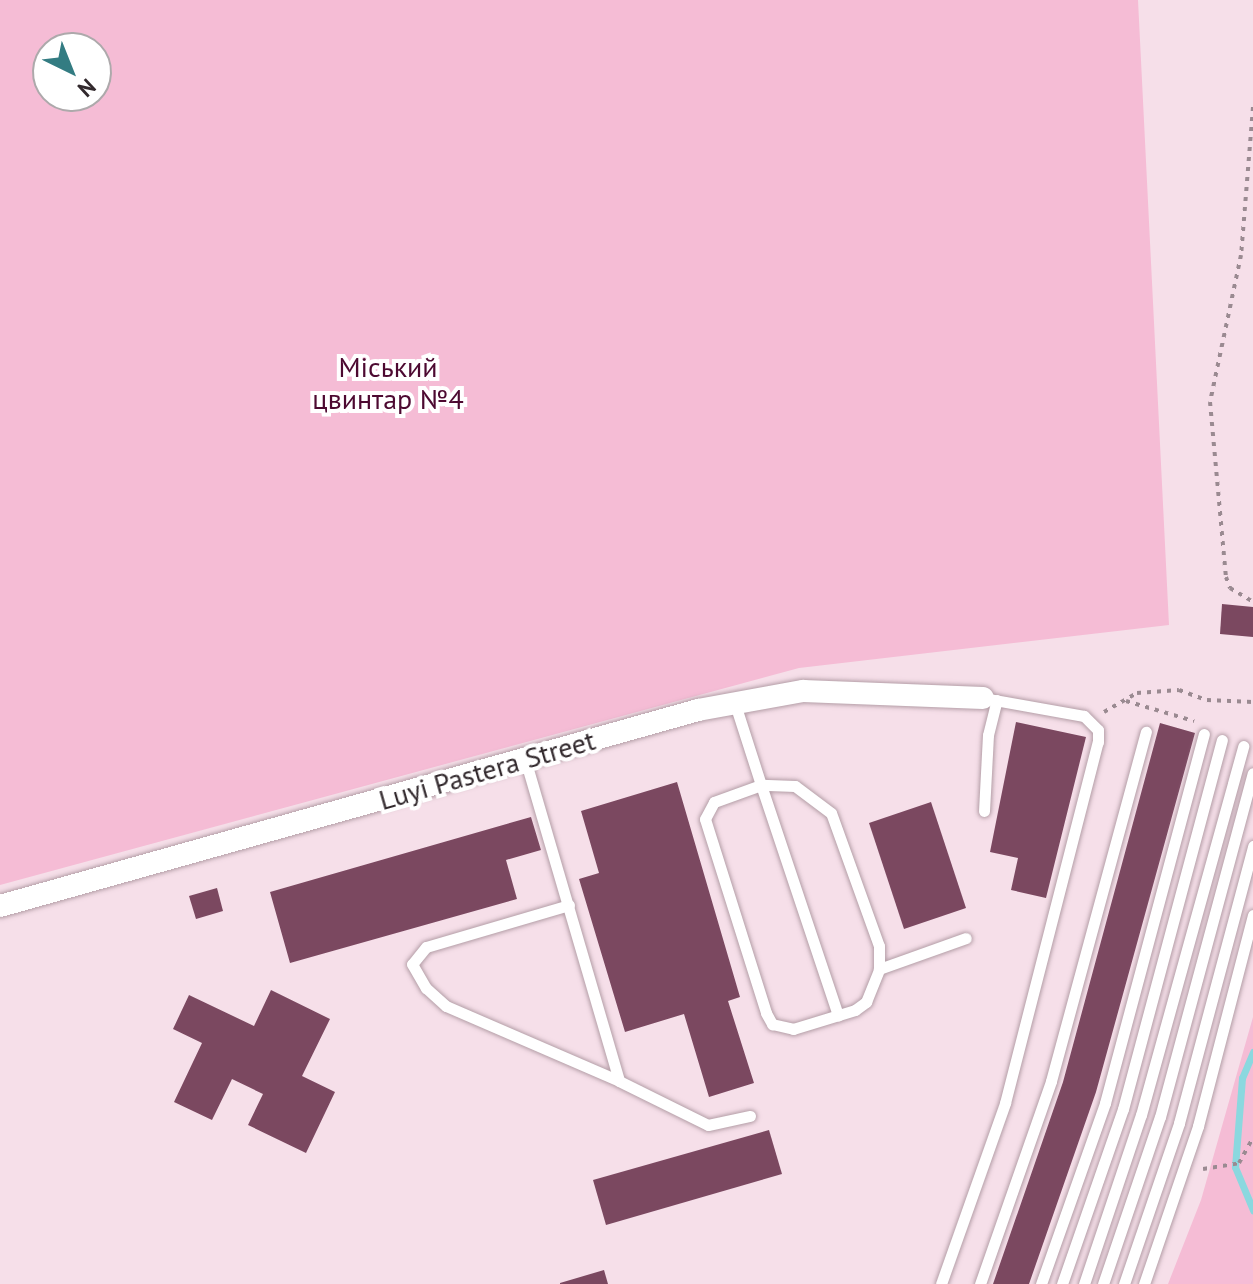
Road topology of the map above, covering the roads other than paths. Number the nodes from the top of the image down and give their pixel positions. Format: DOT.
graph roads {
  1 [pos="990,699"];
  2 [pos="735,704"];
  3 [pos="1146,732"];
  4 [pos="1204,734"];
  5 [pos="1222,740"];
  6 [pos="1243,746"];
  7 [pos="525,759"];
  8 [pos="1253,773"];
  9 [pos="761,785"];
  10 [pos="984,811"];
  11 [pos="1253,846"];
  12 [pos="569,905"];
  13 [pos="0,906"];
  14 [pos="1253,915"];
  15 [pos="966,938"];
  16 [pos="879,969"];
  17 [pos="838,1015"];
  18 [pos="619,1081"];
  19 [pos="750,1116"];
  20 [pos="941,1284"];
  21 [pos="980,1284"];
  22 [pos="1041,1284"];
  23 [pos="1062,1284"];
  24 [pos="1084,1284"];
  25 [pos="1103,1284"];
  26 [pos="1124,1284"];
  27 [pos="1144,1284"];
  1 -- 2 [label="street, Luyi Pastera Street"];
  1 -- 10 [label="lane"];
  1 -- 20 [label="lane"];
  2 -- 7 [label="street, Luyi Pastera Street"];
  2 -- 9 [label="lane"];
  3 -- 21 [label="lane"];
  4 -- 22 [label="lane"];
  5 -- 23 [label="lane"];
  6 -- 24 [label="lane"];
  7 -- 12 [label="lane"];
  7 -- 13 [label="street, Luyi Pastera Street"];
  8 -- 25 [label="lane"];
  9 -- 16 [label="lane"];
  9 -- 17 [label="lane"];
  9 -- 17 [label="lane"];
  11 -- 26 [label="lane"];
  12 -- 18 [label="lane"];
  12 -- 18 [label="lane"];
  14 -- 27 [label="lane"];
  15 -- 16 [label="lane"];
  16 -- 17 [label="lane"];
  18 -- 19 [label="lane"];
}
